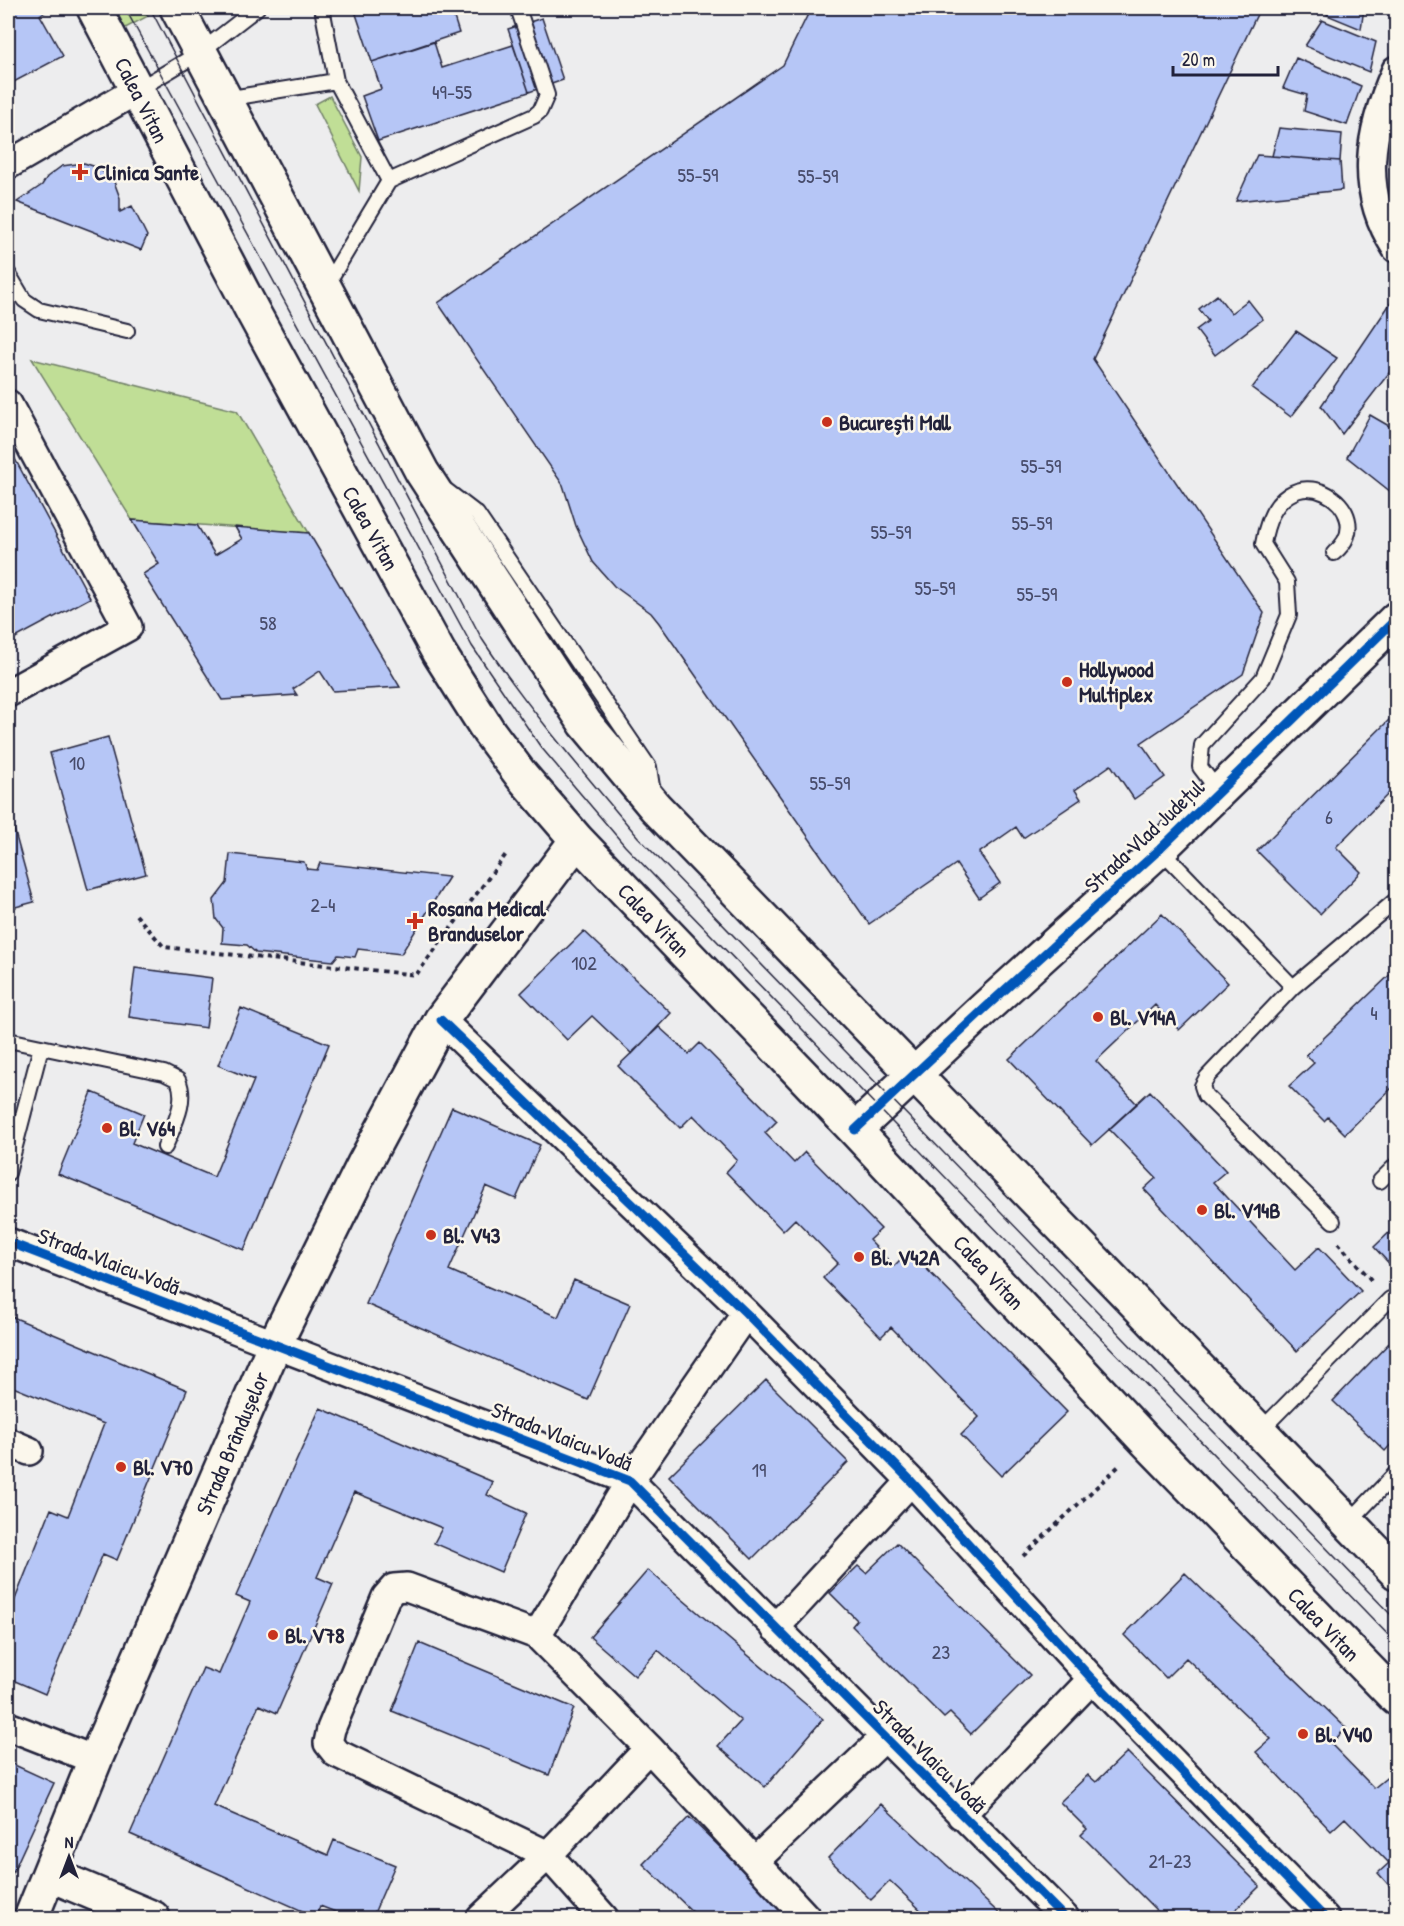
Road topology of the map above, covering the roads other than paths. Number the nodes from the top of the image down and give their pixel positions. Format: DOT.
graph roads {
  1 [pos="94,8"];
  2 [pos="177,8"];
  3 [pos="257,8"];
  4 [pos="322,8"];
  5 [pos="518,8"];
  6 [pos="199,53"];
  7 [pos="1396,70"];
  8 [pos="336,81"];
  9 [pos="137,90"];
  10 [pos="224,100"];
  11 [pos="8,165"];
  12 [pos="388,181"];
  13 [pos="1396,248"];
  14 [pos="8,273"];
  15 [pos="324,290"];
  16 [pos="127,332"];
  17 [pos="8,404"];
  18 [pos="1334,553"];
  19 [pos="1396,619"];
  20 [pos="8,693"];
  21 [pos="1219,792"];
  22 [pos="577,840"];
  23 [pos="1160,849"];
  24 [pos="1396,900"];
  25 [pos="1293,987"];
  26 [pos="441,1020"];
  27 [pos="8,1040"];
  28 [pos="41,1047"];
  29 [pos="913,1076"];
  30 [pos="855,1130"];
  31 [pos="165,1147"];
  32 [pos="1396,1165"];
  33 [pos="8,1173"];
  34 [pos="1380,1181"];
  35 [pos="1333,1221"];
  36 [pos="8,1242"];
  37 [pos="1390,1299"];
  38 [pos="746,1313"];
  39 [pos="274,1346"];
  40 [pos="1260,1431"];
  41 [pos="1396,1473"];
  42 [pos="911,1480"];
  43 [pos="630,1481"];
  44 [pos="1349,1522"];
  45 [pos="1396,1572"];
  46 [pos="775,1628"];
  47 [pos="537,1635"];
  48 [pos="1092,1679"];
  49 [pos="1396,1698"];
  50 [pos="8,1726"];
  51 [pos="884,1738"];
  52 [pos="649,1748"];
  53 [pos="95,1760"];
  54 [pos="961,1815"];
  55 [pos="548,1856"];
  56 [pos="756,1860"];
  57 [pos="49,1874"];
  58 [pos="1318,1916"];
  59 [pos="31,1918"];
  60 [pos="153,1918"];
  61 [pos="481,1918"];
  62 [pos="604,1918"];
  63 [pos="807,1918"];
  64 [pos="1065,1918"];
  1 -- 9 [label="main road, Calea Vitan"];
  2 -- 6 [label="main road"];
  3 -- 6 [label="lane"];
  4 -- 8 [label="lane"];
  5 -- 12 [label="lane"];
  6 -- 9 [label="lane"];
  6 -- 10 [label="main road"];
  7 -- 13 [label="street"];
  8 -- 10 [label="lane"];
  8 -- 12 [label="lane"];
  9 -- 11 [label="street"];
  9 -- 22 [label="main road, Calea Vitan"];
  10 -- 15 [label="main road"];
  12 -- 15 [label="lane"];
  14 -- 16 [label="lane"];
  15 -- 29 [label="main road"];
  17 -- 20 [label="street"];
  18 -- 21 [label="lane"];
  19 -- 21 [label="main road, Strada Vlad Județul"];
  21 -- 23 [label="main road, Strada Vlad Județul"];
  22 -- 26 [label="main road, Strada Brândușelor"];
  22 -- 30 [label="main road, Calea Vitan"];
  23 -- 25 [label="lane"];
  23 -- 29 [label="main road, Strada Vlad Județul"];
  24 -- 25 [label="lane"];
  25 -- 35 [label="lane"];
  26 -- 38 [label="street"];
  26 -- 39 [label="main road, Strada Brândușelor"];
  27 -- 28 [label="lane"];
  28 -- 31 [label="lane"];
  28 -- 33 [label="lane"];
  29 -- 30 [label="main road, Strada Vlad Județul"];
  29 -- 40 [label="main road"];
  30 -- 49 [label="main road, Calea Vitan"];
  32 -- 34 [label="lane"];
  36 -- 39 [label="street, Strada Vlaicu Vodă"];
  37 -- 40 [label="lane"];
  38 -- 42 [label="street"];
  38 -- 43 [label="street"];
  39 -- 43 [label="street, Strada Vlaicu Vodă"];
  39 -- 53 [label="main road, Strada Brândușelor"];
  40 -- 44 [label="main road"];
  41 -- 44 [label="lane"];
  42 -- 46 [label="street"];
  42 -- 48 [label="street"];
  43 -- 46 [label="street, Strada Vlaicu Vodă"];
  43 -- 47 [label="street"];
  44 -- 45 [label="main road"];
  46 -- 51 [label="street, Strada Vlaicu Vodă"];
  47 -- 52 [label="street"];
  47 -- 55 [label="street"];
  48 -- 54 [label="street"];
  48 -- 58 [label="street"];
  50 -- 53 [label="street"];
  51 -- 54 [label="street, Strada Vlaicu Vodă"];
  51 -- 56 [label="street"];
  52 -- 55 [label="street"];
  52 -- 56 [label="street"];
  53 -- 57 [label="main road, Strada Brândușelor"];
  54 -- 64 [label="street, Strada Vlaicu Vodă"];
  55 -- 61 [label="street"];
  55 -- 62 [label="street"];
  56 -- 63 [label="street"];
  57 -- 59 [label="main road, Strada Brândușelor"];
  57 -- 60 [label="main road"];
}
